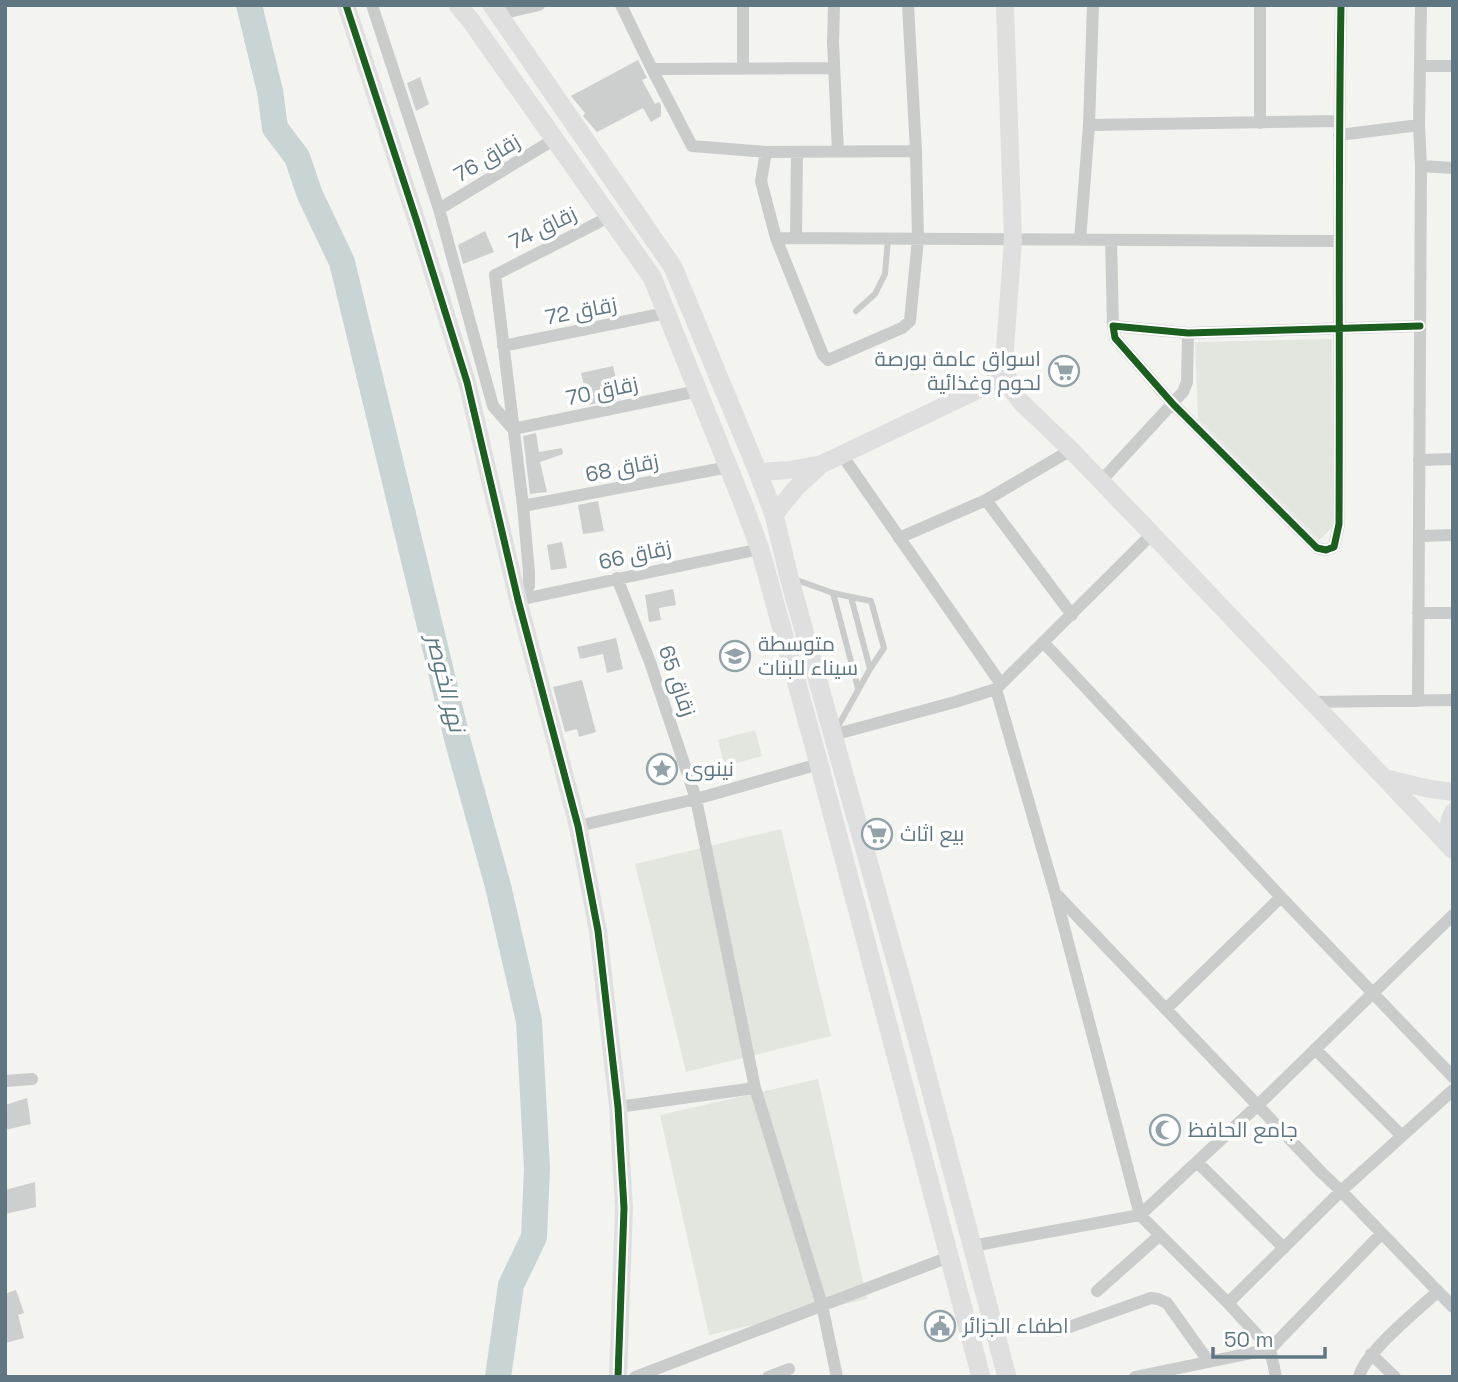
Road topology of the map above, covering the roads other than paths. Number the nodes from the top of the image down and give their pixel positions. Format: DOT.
graph roads {
  1 [pos="346,5"];
  2 [pos="372,5"];
  3 [pos="458,5"];
  4 [pos="539,5"];
  5 [pos="621,5"];
  6 [pos="743,5"];
  7 [pos="834,5"];
  8 [pos="908,5"];
  9 [pos="1005,5"];
  10 [pos="1093,5"];
  11 [pos="1260,5"];
  12 [pos="1341,5"];
  13 [pos="1421,5"];
  14 [pos="496,9"];
  15 [pos="1421,66"];
  16 [pos="1453,66"];
  17 [pos="834,68"];
  18 [pos="652,69"];
  19 [pos="743,69"];
  20 [pos="1339,121"];
  21 [pos="1260,122"];
  22 [pos="1089,125"];
  23 [pos="1419,125"];
  24 [pos="1339,135"];
  25 [pos="555,139"];
  26 [pos="916,151"];
  27 [pos="766,152"];
  28 [pos="797,152"];
  29 [pos="838,152"];
  30 [pos="1421,166"];
  31 [pos="1453,168"];
  32 [pos="439,209"];
  33 [pos="609,217"];
  34 [pos="776,238"];
  35 [pos="796,238"];
  36 [pos="888,239"];
  37 [pos="918,239"];
  38 [pos="1013,240"];
  39 [pos="1080,240"];
  40 [pos="1111,240"];
  41 [pos="1339,241"];
  42 [pos="856,311"];
  43 [pos="666,313"];
  44 [pos="1113,326"];
  45 [pos="1420,326"];
  46 [pos="1340,328"];
  47 [pos="1188,333"];
  48 [pos="503,346"];
  49 [pos="1007,376"];
  50 [pos="698,390"];
  51 [pos="1173,404"];
  52 [pos="513,429"];
  53 [pos="1071,450"];
  54 [pos="842,455"];
  55 [pos="1453,459"];
  56 [pos="1419,460"];
  57 [pos="822,464"];
  58 [pos="729,467"];
  59 [pos="758,472"];
  60 [pos="1101,481"];
  61 [pos="986,500"];
  62 [pos="523,506"];
  63 [pos="774,515"];
  64 [pos="1152,534"];
  65 [pos="1453,535"];
  66 [pos="1419,536"];
  67 [pos="899,538"];
  68 [pos="760,549"];
  69 [pos="789,577"];
  70 [pos="617,578"];
  71 [pos="833,593"];
  72 [pos="851,597"];
  73 [pos="519,600"];
  74 [pos="1418,613"];
  75 [pos="1453,613"];
  76 [pos="1072,615"];
  77 [pos="1044,643"];
  78 [pos="870,669"];
  79 [pos="998,686"];
  80 [pos="858,688"];
  81 [pos="1453,700"];
  82 [pos="1418,701"];
  83 [pos="1311,702"];
  84 [pos="833,735"];
  85 [pos="819,764"];
  86 [pos="1385,778"];
  87 [pos="1453,792"];
  88 [pos="696,799"];
  89 [pos="1453,811"];
  90 [pos="578,827"];
  91 [pos="1453,850"];
  92 [pos="1055,893"];
  93 [pos="1281,897"];
  94 [pos="1453,915"];
  95 [pos="1372,992"];
  96 [pos="1166,1009"];
  97 [pos="1315,1049"];
  98 [pos="1453,1077"];
  99 [pos="32,1079"];
  100 [pos="5,1081"];
  101 [pos="755,1088"];
  102 [pos="1453,1090"];
  103 [pos="1258,1105"];
  104 [pos="618,1107"];
  105 [pos="1402,1136"];
  106 [pos="1197,1162"];
  107 [pos="1341,1191"];
  108 [pos="1140,1215"];
  109 [pos="1381,1234"];
  110 [pos="1160,1235"];
  111 [pos="972,1245"];
  112 [pos="1284,1248"];
  113 [pos="949,1256"];
  114 [pos="1437,1290"];
  115 [pos="1097,1291"];
  116 [pos="1228,1303"];
  117 [pos="822,1305"];
  118 [pos="1453,1307"];
  119 [pos="1058,1331"];
  120 [pos="1270,1349"];
  121 [pos="1371,1354"];
  122 [pos="1209,1362"];
  123 [pos="789,1369"];
  124 [pos="1195,1371"];
  125 [pos="618,1377"];
  126 [pos="635,1377"];
  127 [pos="768,1377"];
  128 [pos="837,1377"];
  129 [pos="981,1377"];
  130 [pos="1007,1377"];
  131 [pos="1135,1377"];
  132 [pos="1276,1377"];
  133 [pos="1359,1377"];
  134 [pos="1395,1377"];
  1 -- 73 [label="street"];
  2 -- 32 [label="street"];
  3 -- 25 [label="main road"];
  4 -- 14 [label="street"];
  5 -- 18 [label="street"];
  6 -- 19 [label="street"];
  7 -- 17 [label="street"];
  8 -- 26 [label="street"];
  9 -- 38 [label="street"];
  10 -- 22 [label="street"];
  11 -- 21 [label="street"];
  12 -- 20 [label="street"];
  13 -- 15 [label="street"];
  14 -- 59 [label="main road"];
  15 -- 16 [label="street"];
  15 -- 23 [label="street"];
  17 -- 19 [label="street"];
  17 -- 29 [label="street"];
  18 -- 19 [label="street"];
  18 -- 27 [label="street"];
  20 -- 21 [label="street"];
  20 -- 24 [label="street"];
  21 -- 22 [label="street"];
  22 -- 39 [label="street"];
  23 -- 24 [label="street"];
  23 -- 30 [label="street"];
  24 -- 41 [label="street"];
  25 -- 32 [label="street, زقاق 76"];
  25 -- 33 [label="main road"];
  26 -- 29 [label="street"];
  26 -- 37 [label="street"];
  27 -- 28 [label="street"];
  27 -- 34 [label="street"];
  28 -- 29 [label="street"];
  28 -- 35 [label="street"];
  30 -- 31 [label="street"];
  30 -- 45 [label="street"];
  32 -- 52 [label="street"];
  33 -- 43 [label="main road"];
  33 -- 48 [label="street, زقاق 74"];
  34 -- 35 [label="street"];
  34 -- 37 [label="street"];
  35 -- 36 [label="street"];
  36 -- 37 [label="street"];
  36 -- 42 [label="lane"];
  37 -- 38 [label="street"];
  38 -- 39 [label="street"];
  38 -- 49 [label="street"];
  39 -- 40 [label="street"];
  40 -- 41 [label="street"];
  40 -- 44 [label="street"];
  41 -- 46 [label="street"];
  43 -- 48 [label="street, زقاق 72"];
  43 -- 50 [label="main road"];
  44 -- 47 [label="street"];
  44 -- 51 [label="street"];
  45 -- 46 [label="street"];
  45 -- 56 [label="street"];
  46 -- 47 [label="street"];
  46 -- 51 [label="street"];
  47 -- 51 [label="street"];
  48 -- 52 [label="street"];
  49 -- 53 [label="street"];
  49 -- 54 [label="street"];
  50 -- 52 [label="street, زقاق 70"];
  50 -- 58 [label="main road"];
  51 -- 60 [label="street"];
  52 -- 62 [label="street"];
  53 -- 60 [label="street"];
  53 -- 61 [label="street"];
  54 -- 57 [label="street"];
  54 -- 67 [label="street"];
  55 -- 56 [label="street"];
  56 -- 66 [label="street"];
  57 -- 59 [label="street"];
  57 -- 63 [label="street"];
  58 -- 62 [label="street, زقاق 68"];
  58 -- 68 [label="main road"];
  59 -- 63 [label="main road"];
  60 -- 64 [label="street"];
  61 -- 67 [label="street"];
  61 -- 76 [label="street"];
  62 -- 73 [label="street"];
  63 -- 69 [label="main road"];
  64 -- 76 [label="street"];
  64 -- 83 [label="street"];
  65 -- 66 [label="street"];
  66 -- 74 [label="street"];
  67 -- 79 [label="street"];
  68 -- 70 [label="street, زقاق 66"];
  68 -- 85 [label="main road"];
  69 -- 71 [label="lane"];
  69 -- 84 [label="main road"];
  70 -- 73 [label="street, زقاق 66"];
  70 -- 88 [label="street, زقاق 65"];
  71 -- 72 [label="lane"];
  71 -- 80 [label="lane"];
  72 -- 78 [label="lane"];
  72 -- 78 [label="lane"];
  73 -- 90 [label="street"];
  74 -- 75 [label="street"];
  74 -- 82 [label="street"];
  76 -- 77 [label="street"];
  77 -- 79 [label="street"];
  77 -- 93 [label="street"];
  78 -- 80 [label="lane"];
  79 -- 84 [label="street"];
  79 -- 92 [label="street"];
  80 -- 84 [label="lane"];
  81 -- 82 [label="street"];
  82 -- 83 [label="street"];
  83 -- 86 [label="street"];
  84 -- 111 [label="main road"];
  85 -- 88 [label="street"];
  85 -- 113 [label="main road"];
  86 -- 87 [label="street"];
  86 -- 91 [label="street"];
  88 -- 90 [label="street"];
  88 -- 101 [label="street, زقاق 65"];
  89 -- 91 [label="street"];
  90 -- 104 [label="street"];
  92 -- 96 [label="street"];
  92 -- 108 [label="street"];
  93 -- 95 [label="street"];
  93 -- 96 [label="street"];
  94 -- 95 [label="street"];
  95 -- 97 [label="street"];
  95 -- 98 [label="street"];
  96 -- 103 [label="street"];
  97 -- 103 [label="street"];
  97 -- 105 [label="street"];
  99 -- 100 [label="street"];
  101 -- 104 [label="street"];
  101 -- 117 [label="street, زقاق 65"];
  102 -- 105 [label="street"];
  103 -- 106 [label="street"];
  103 -- 107 [label="street"];
  104 -- 125 [label="street"];
  105 -- 107 [label="street"];
  106 -- 108 [label="street"];
  106 -- 112 [label="street"];
  107 -- 109 [label="street"];
  107 -- 112 [label="street"];
  108 -- 110 [label="street"];
  108 -- 111 [label="street"];
  109 -- 114 [label="street"];
  109 -- 120 [label="street"];
  110 -- 115 [label="street"];
  110 -- 116 [label="street"];
  111 -- 130 [label="main road"];
  112 -- 116 [label="street"];
  113 -- 117 [label="street"];
  113 -- 129 [label="main road"];
  114 -- 118 [label="street"];
  114 -- 121 [label="street"];
  116 -- 120 [label="street"];
  117 -- 126 [label="street"];
  117 -- 128 [label="street, زقاق 65"];
  119 -- 122 [label="street"];
  120 -- 122 [label="street"];
  120 -- 132 [label="street"];
  121 -- 133 [label="street"];
  121 -- 134 [label="street"];
  122 -- 124 [label="street"];
  123 -- 127 [label="street"];
  124 -- 131 [label="street"];
}
